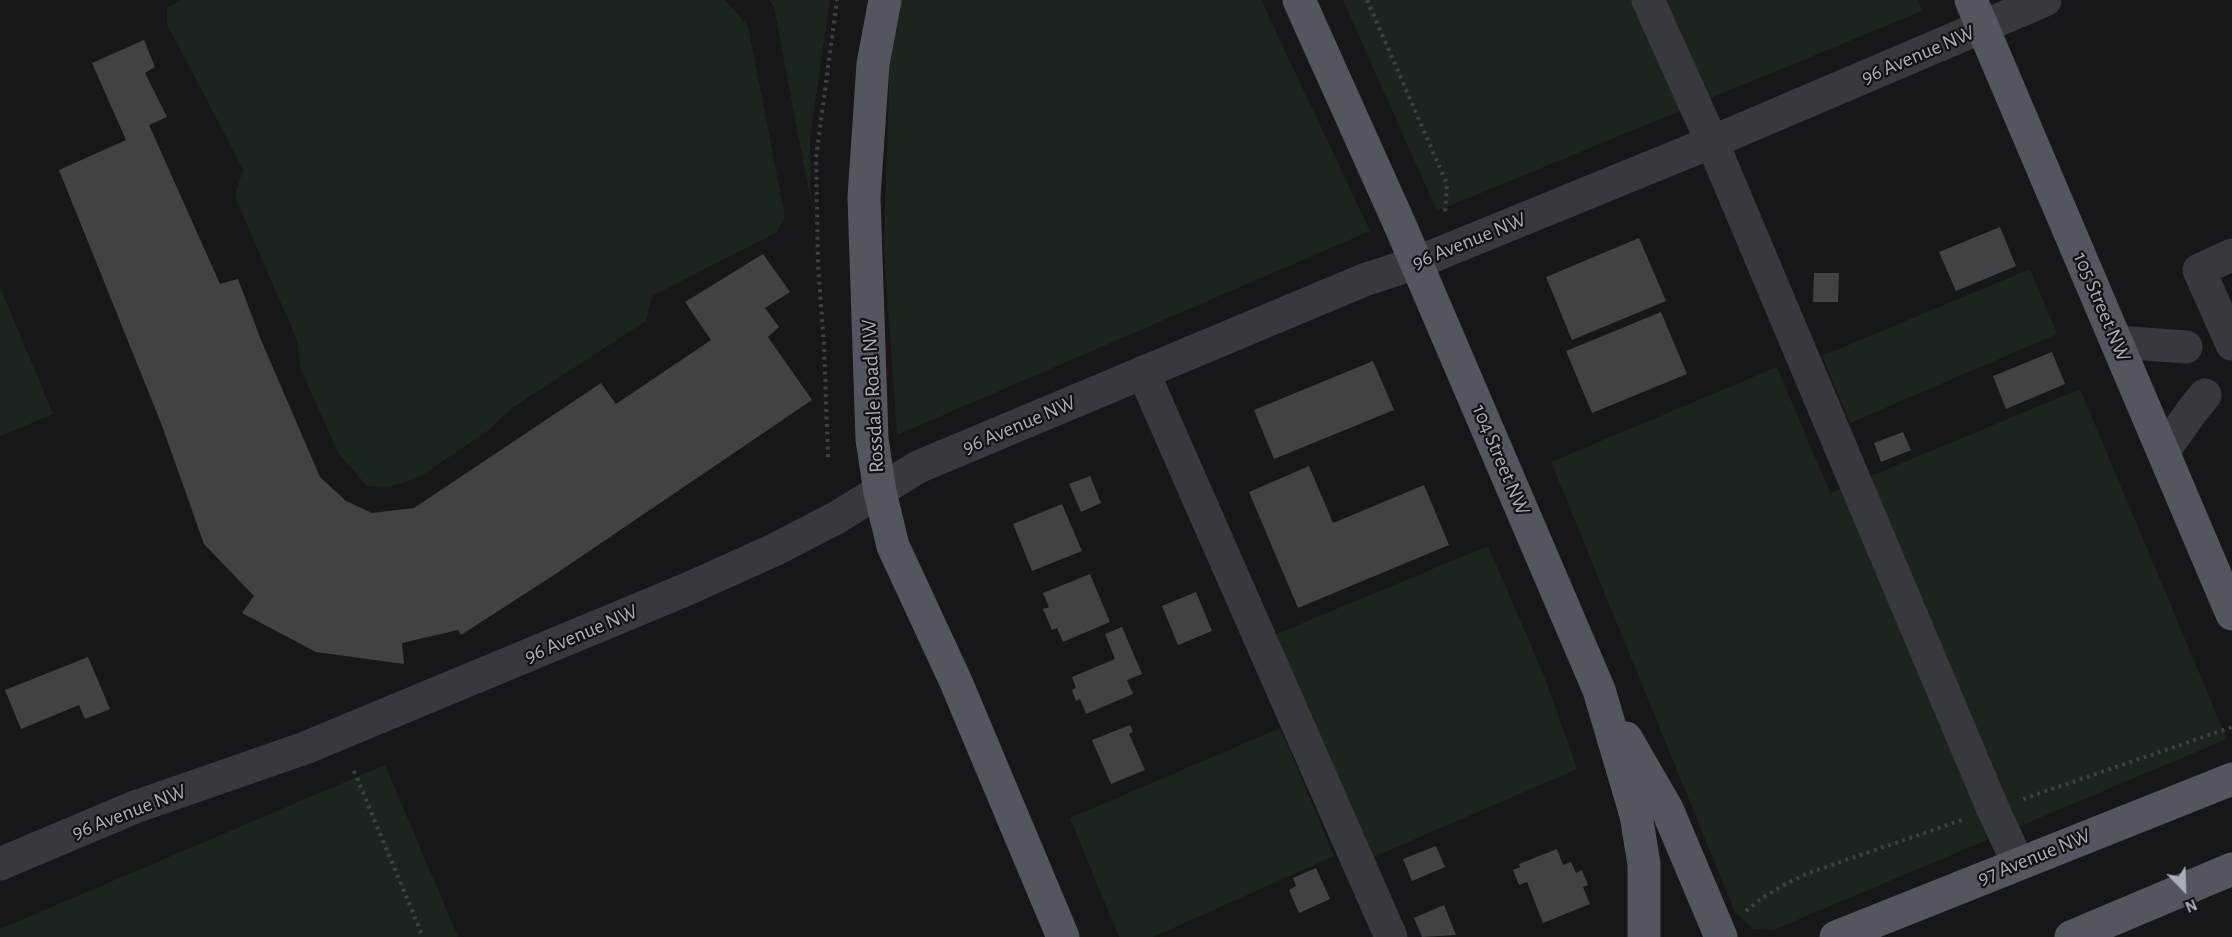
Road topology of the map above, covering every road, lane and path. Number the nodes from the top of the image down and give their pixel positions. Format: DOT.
graph roads {
  1 [pos="837,0"];
  2 [pos="885,0"];
  3 [pos="1299,0"];
  4 [pos="1367,0"];
  5 [pos="1648,0"];
  6 [pos="2045,0"];
  7 [pos="1977,14"];
  8 [pos="1712,142"];
  9 [pos="2232,255"];
  10 [pos="1416,263"];
  11 [pos="2117,342"];
  12 [pos="2232,344"];
  13 [pos="2186,347"];
  14 [pos="1143,372"];
  15 [pos="2205,395"];
  16 [pos="2163,452"];
  17 [pos="828,457"];
  18 [pos="880,492"];
  19 [pos="2232,614"];
  20 [pos="1599,690"];
  21 [pos="354,771"];
  22 [pos="2232,779"];
  23 [pos="0,864"];
  24 [pos="2018,864"];
  25 [pos="2232,869"];
  26 [pos="423,937"];
  27 [pos="1063,937"];
  28 [pos="1391,937"];
  29 [pos="1644,937"];
  30 [pos="1721,937"];
  31 [pos="1836,937"];
  32 [pos="2072,937"];
  1 -- 17 [label="path"];
  2 -- 18 [label="main road, Rossdale Road NW"];
  3 -- 10 [label="main road, 104 Street NW"];
  4 -- 10 [label="path"];
  5 -- 8 [label="street"];
  6 -- 7 [label="street, 96 Avenue NW"];
  7 -- 8 [label="street, 96 Avenue NW"];
  7 -- 11 [label="main road, 105 Street NW"];
  8 -- 10 [label="street, 96 Avenue NW"];
  8 -- 24 [label="street"];
  9 -- 12 [label="street"];
  10 -- 14 [label="street, 96 Avenue NW"];
  10 -- 20 [label="main road, 104 Street NW"];
  11 -- 13 [label="street"];
  11 -- 16 [label="main road, 105 Street NW"];
  14 -- 18 [label="street, 96 Avenue NW"];
  14 -- 28 [label="street"];
  15 -- 16 [label="street"];
  16 -- 19 [label="main road, 105 Street NW"];
  18 -- 23 [label="street, 96 Avenue NW"];
  18 -- 27 [label="main road, Rossdale Road NW"];
  20 -- 29 [label="main road, 104 Street NW"];
  20 -- 30 [label="main road"];
  21 -- 26 [label="path"];
  22 -- 24 [label="main road, 97 Avenue NW"];
  24 -- 31 [label="main road, 97 Avenue NW"];
  25 -- 32 [label="main road"];
}
